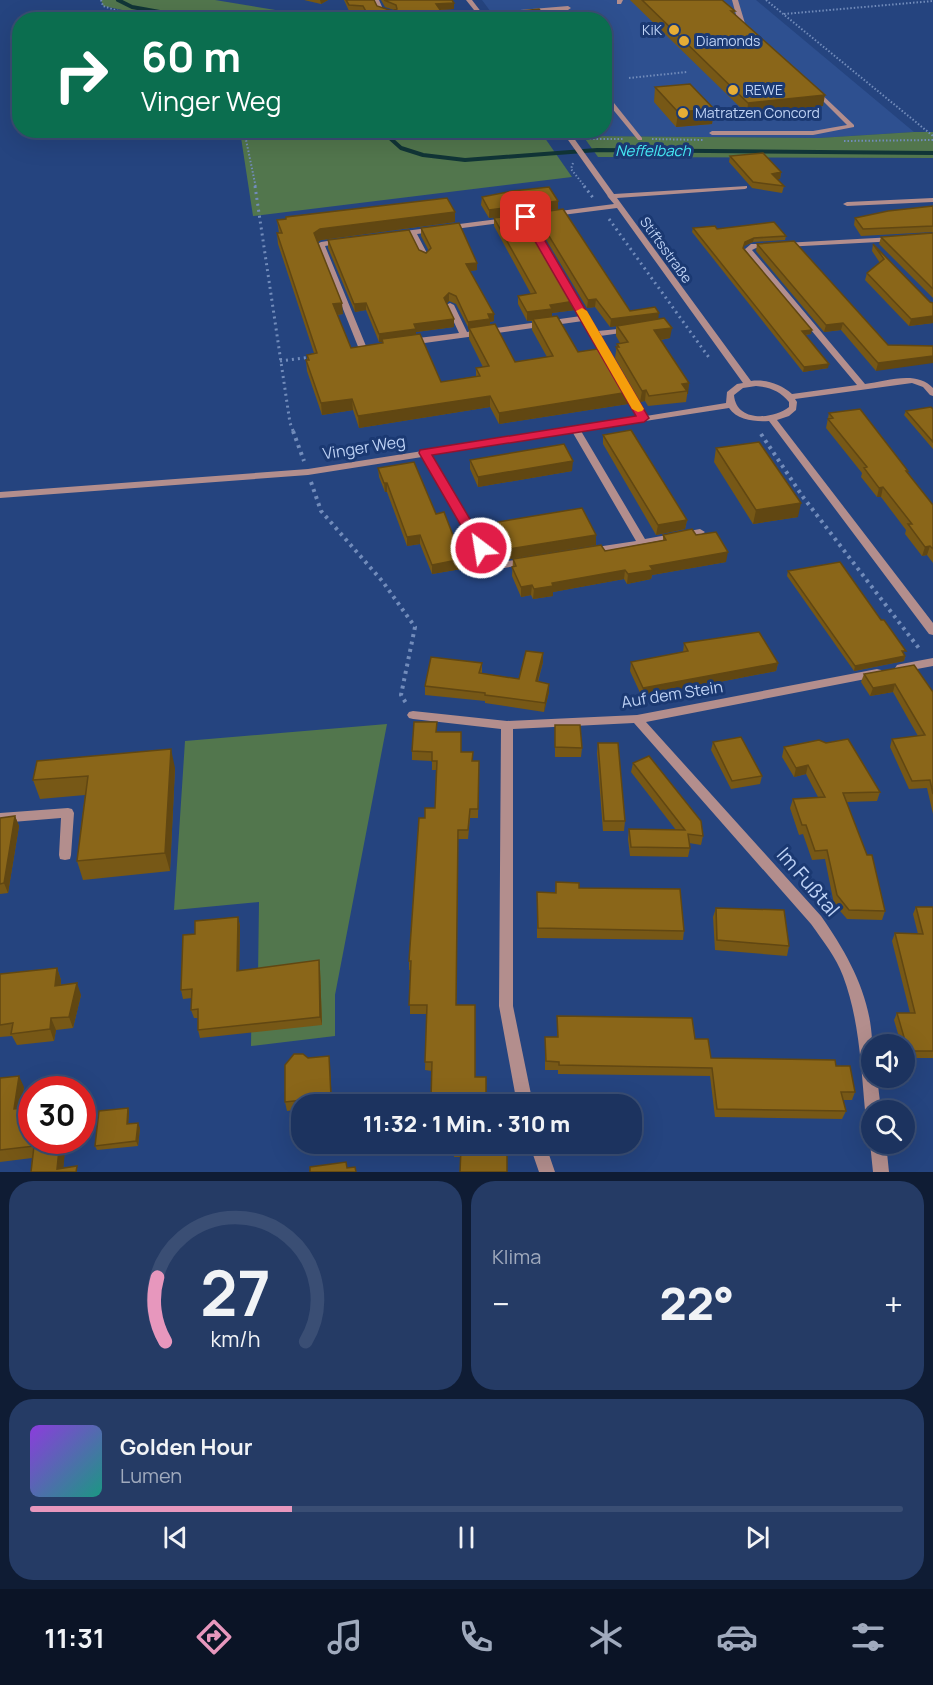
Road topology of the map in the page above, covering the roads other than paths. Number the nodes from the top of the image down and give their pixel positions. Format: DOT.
graph roads {
  1 [pos="376,0"];
  2 [pos="469,0"];
  3 [pos="735,0"];
  4 [pos="568,8"];
  5 [pos="389,12"];
  6 [pos="478,12"];
  7 [pos="530,12"];
  8 [pos="752,35"];
  9 [pos="809,85"];
  10 [pos="612,104"];
  11 [pos="712,133"];
  12 [pos="569,138"];
  13 [pos="640,139"];
  14 [pos="745,187"];
  15 [pos="610,196"];
  16 [pos="933,200"];
  17 [pos="848,204"];
  18 [pos="617,206"];
  19 [pos="526,217"];
  20 [pos="413,232"];
  21 [pos="390,235"];
  22 [pos="901,238"];
  23 [pos="344,241"];
  24 [pos="869,241"];
  25 [pos="877,249"];
  26 [pos="425,257"];
  27 [pos="450,305"];
  28 [pos="586,318"];
  29 [pos="639,328"];
  30 [pos="464,334"];
  31 [pos="595,334"];
  32 [pos="397,344"];
  33 [pos="386,346"];
  34 [pos="748,384"];
  35 [pos="929,385"];
  36 [pos="864,388"];
  37 [pos="933,393"];
  38 [pos="790,397"];
  39 [pos="730,405"];
  40 [pos="644,418"];
  41 [pos="772,419"];
  42 [pos="576,430"];
  43 [pos="425,453"];
  44 [pos="0,495"];
  45 [pos="700,532"];
  46 [pos="642,543"];
  47 [pos="584,552"];
  48 [pos="538,560"];
  49 [pos="933,631"];
  50 [pos="931,662"];
  51 [pos="413,715"];
  52 [pos="637,719"];
  53 [pos="507,725"];
  54 [pos="0,818"];
  55 [pos="65,855"];
  56 [pos="523,1094"];
  57 [pos="872,1100"];
  58 [pos="541,1154"];
  59 [pos="879,1154"];
  60 [pos="547,1172"];
  61 [pos="881,1172"];
  1 -- 5 [label="street"];
  2 -- 6 [label="street"];
  3 -- 8 [label="street"];
  4 -- 7 [label="street"];
  9 -- 11 [label="street"];
  10 -- 13 [label="street"];
  12 -- 15 [label="street, Stiftsstraße"];
  14 -- 15 [label="street"];
  15 -- 18 [label="street, Stiftsstraße"];
  16 -- 17 [label="street"];
  18 -- 19 [label="street"];
  18 -- 34 [label="street, Stiftsstraße"];
  19 -- 20 [label="street"];
  19 -- 28 [label="street"];
  20 -- 21 [label="street"];
  20 -- 26 [label="street"];
  22 -- 24 [label="street"];
  23 -- 33 [label="street"];
  24 -- 25 [label="street"];
  24 -- 36 [label="street"];
  27 -- 30 [label="street"];
  28 -- 30 [label="street"];
  28 -- 31 [label="street"];
  29 -- 31 [label="street"];
  30 -- 32 [label="street"];
  31 -- 40 [label="street"];
  34 -- 38 [label="street"];
  34 -- 39 [label="street"];
  35 -- 36 [label="street"];
  35 -- 37 [label="street"];
  36 -- 38 [label="street"];
  38 -- 41 [label="street"];
  39 -- 40 [label="street, Vinger Weg"];
  39 -- 41 [label="street"];
  40 -- 42 [label="street, Vinger Weg"];
  41 -- 49 [label="street"];
  42 -- 43 [label="street, Vinger Weg"];
  42 -- 46 [label="street"];
  43 -- 44 [label="street, Vinger Weg"];
  43 -- 48 [label="street"];
  45 -- 46 [label="street"];
  46 -- 47 [label="street"];
  50 -- 52 [label="street, Auf dem Stein"];
  51 -- 53 [label="street, Auf dem Stein"];
  52 -- 53 [label="street, Auf dem Stein"];
  52 -- 57 [label="street, Im Fußtal"];
  53 -- 56 [label="street"];
  54 -- 55 [label="street"];
  58 -- 60 [label="street"];
  59 -- 61 [label="street"];
}
